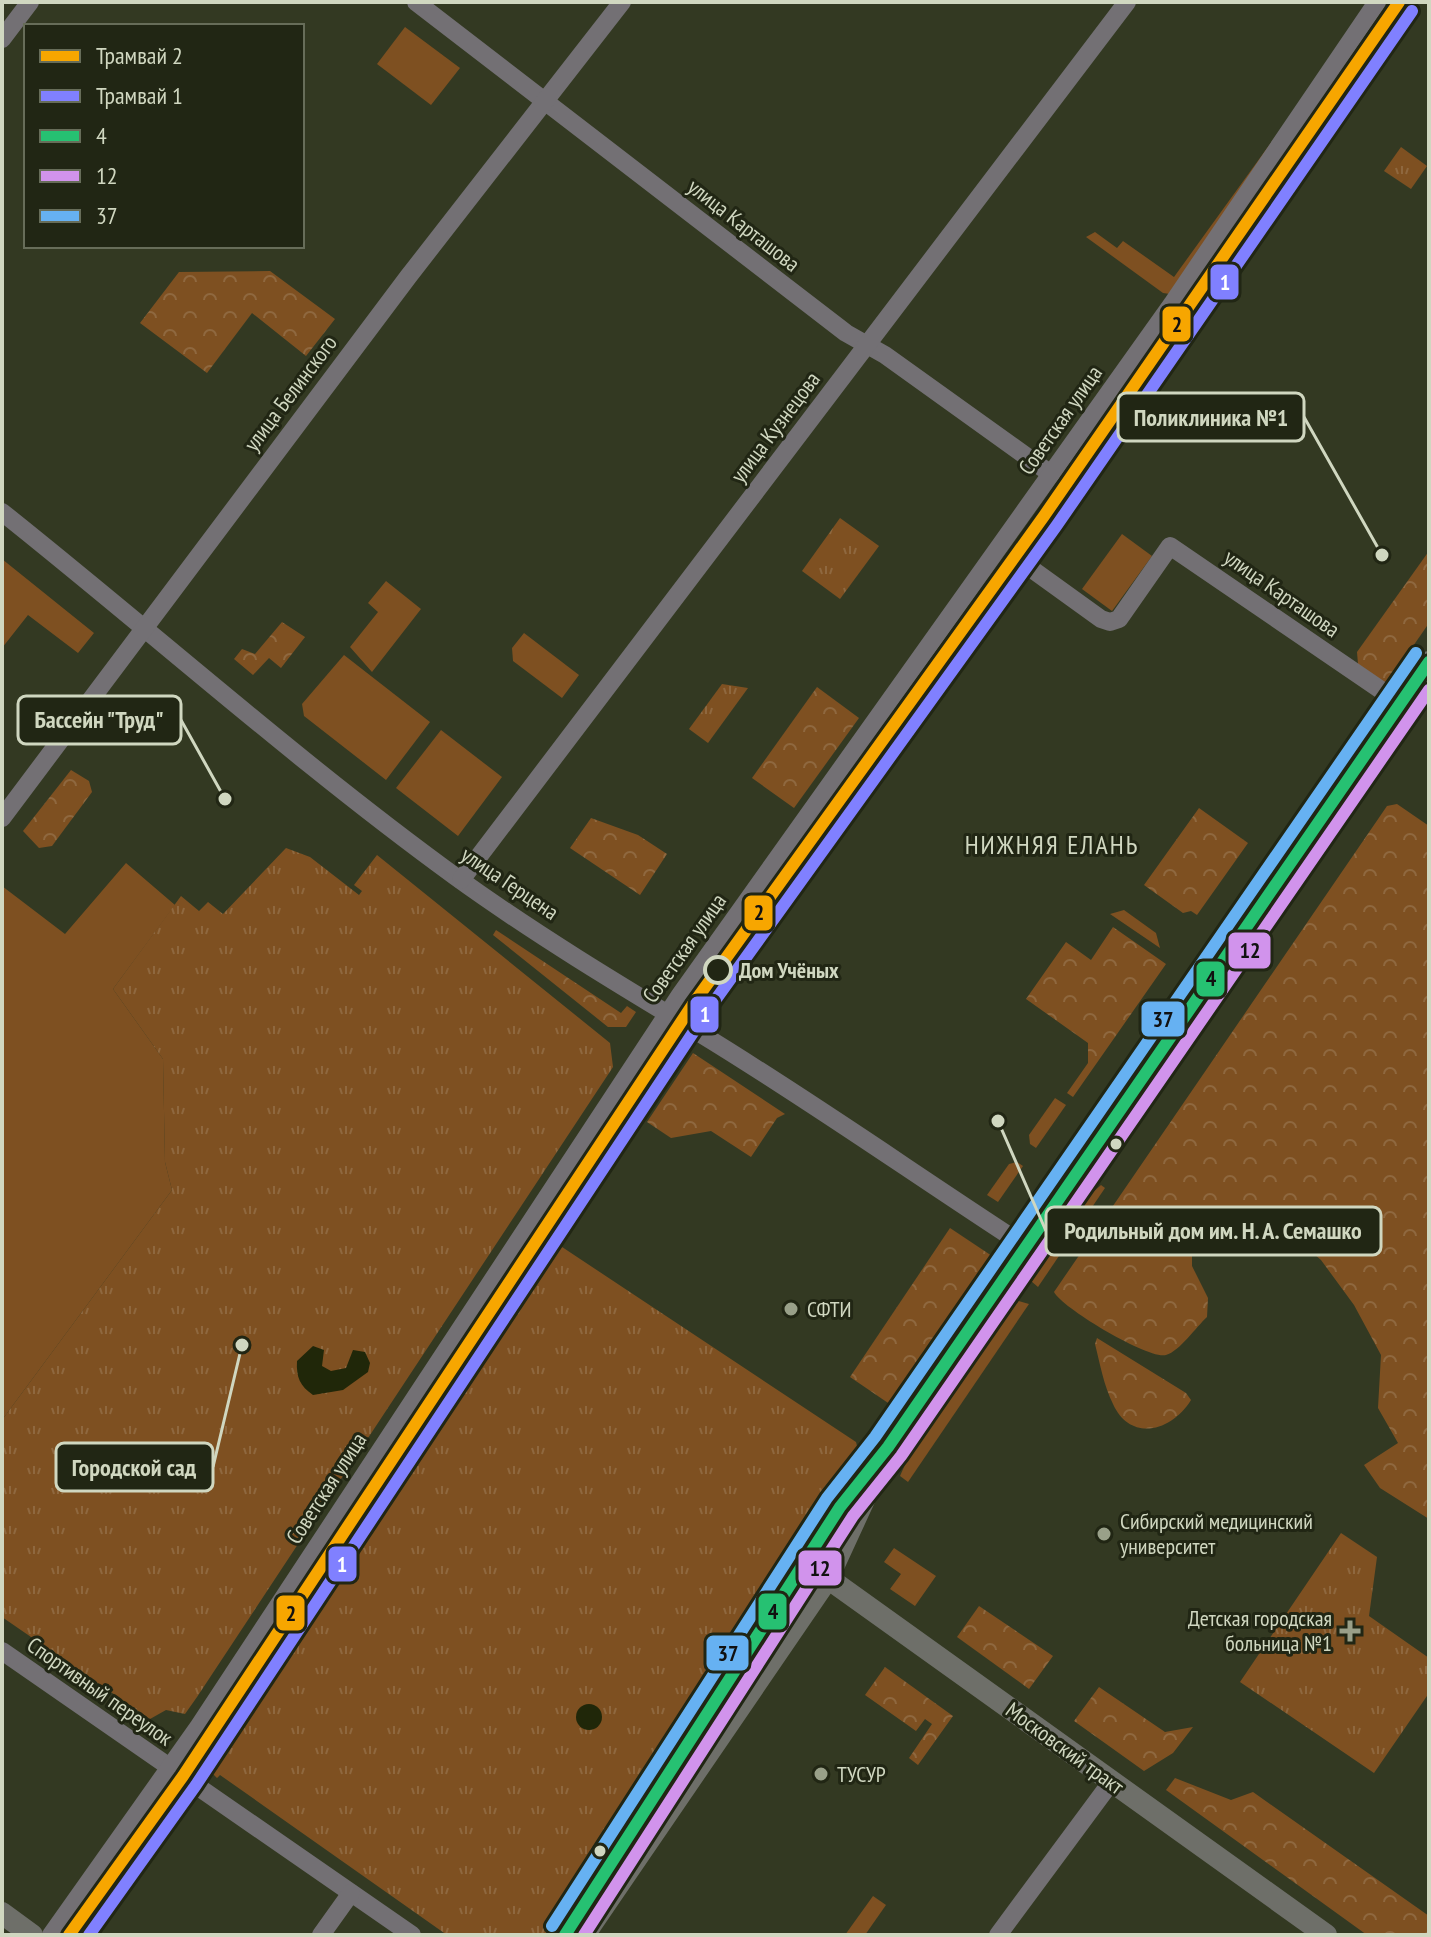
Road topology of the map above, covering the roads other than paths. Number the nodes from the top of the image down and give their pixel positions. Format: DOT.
graph roads {
  1 [pos="30,2"];
  2 [pos="416,2"];
  3 [pos="622,2"];
  4 [pos="1127,2"];
  5 [pos="1377,2"];
  6 [pos="2,39"];
  7 [pos="545,101"];
  8 [pos="868,345"];
  9 [pos="1051,474"];
  10 [pos="2,512"];
  11 [pos="1000,546"];
  12 [pos="1022,563"];
  13 [pos="144,628"];
  14 [pos="1429,662"];
  15 [pos="1400,703"];
  16 [pos="2,818"];
  17 [pos="461,880"];
  18 [pos="666,1015"];
  19 [pos="687,1027"];
  20 [pos="1025,1246"];
  21 [pos="888,1447"];
  22 [pos="804,1561"];
  23 [pos="828,1578"];
  24 [pos="2,1651"];
  25 [pos="170,1769"];
  26 [pos="189,1779"];
  27 [pos="1112,1781"];
  28 [pos="351,1893"];
  29 [pos="2,1913"];
  30 [pos="32,1935"];
  31 [pos="51,1935"];
  32 [pos="79,1935"];
  33 [pos="321,1935"];
  34 [pos="412,1935"];
  35 [pos="565,1935"];
  36 [pos="584,1935"];
  37 [pos="998,1935"];
  38 [pos="1326,1935"];
  1 -- 6 [label="street"];
  2 -- 7 [label="street, улица Карташова"];
  3 -- 7 [label="street, улица Белинского"];
  4 -- 8 [label="street, улица Кузнецова"];
  5 -- 9 [label="street, Советская улица"];
  7 -- 8 [label="street, улица Карташова"];
  7 -- 13 [label="street, улица Белинского"];
  8 -- 9 [label="street, улица Карташова"];
  8 -- 17 [label="street, улица Кузнецова"];
  9 -- 11 [label="street, Советская улица"];
  10 -- 13 [label="street, улица Герцена"];
  11 -- 12 [label="street, улица Карташова"];
  11 -- 18 [label="street, Советская улица"];
  12 -- 15 [label="street, улица Карташова"];
  12 -- 19 [label="street, Советская улица"];
  13 -- 16 [label="street, улица Белинского"];
  13 -- 17 [label="street, улица Герцена"];
  14 -- 15 [label="main road"];
  15 -- 20 [label="main road"];
  17 -- 18 [label="street, улица Герцена"];
  18 -- 19 [label="street, улица Герцена"];
  18 -- 25 [label="street, Советская улица"];
  19 -- 20 [label="street, улица Герцена"];
  19 -- 26 [label="street, Советская улица"];
  20 -- 21 [label="main road"];
  21 -- 22 [label="main road"];
  21 -- 23 [label="main road"];
  22 -- 23 [label="main road, Московский тракт"];
  22 -- 35 [label="main road"];
  23 -- 27 [label="main road, Московский тракт"];
  23 -- 36 [label="main road"];
  24 -- 25 [label="street, Спортивный переулок"];
  25 -- 26 [label="street, Спортивный переулок"];
  25 -- 31 [label="street, Советская улица"];
  26 -- 28 [label="street, Спортивный переулок"];
  26 -- 32 [label="street, Советская улица"];
  27 -- 37 [label="street"];
  27 -- 38 [label="main road, Московский тракт"];
  28 -- 33 [label="street"];
  28 -- 34 [label="street, Спортивный переулок"];
  29 -- 30 [label="main road"];
}
